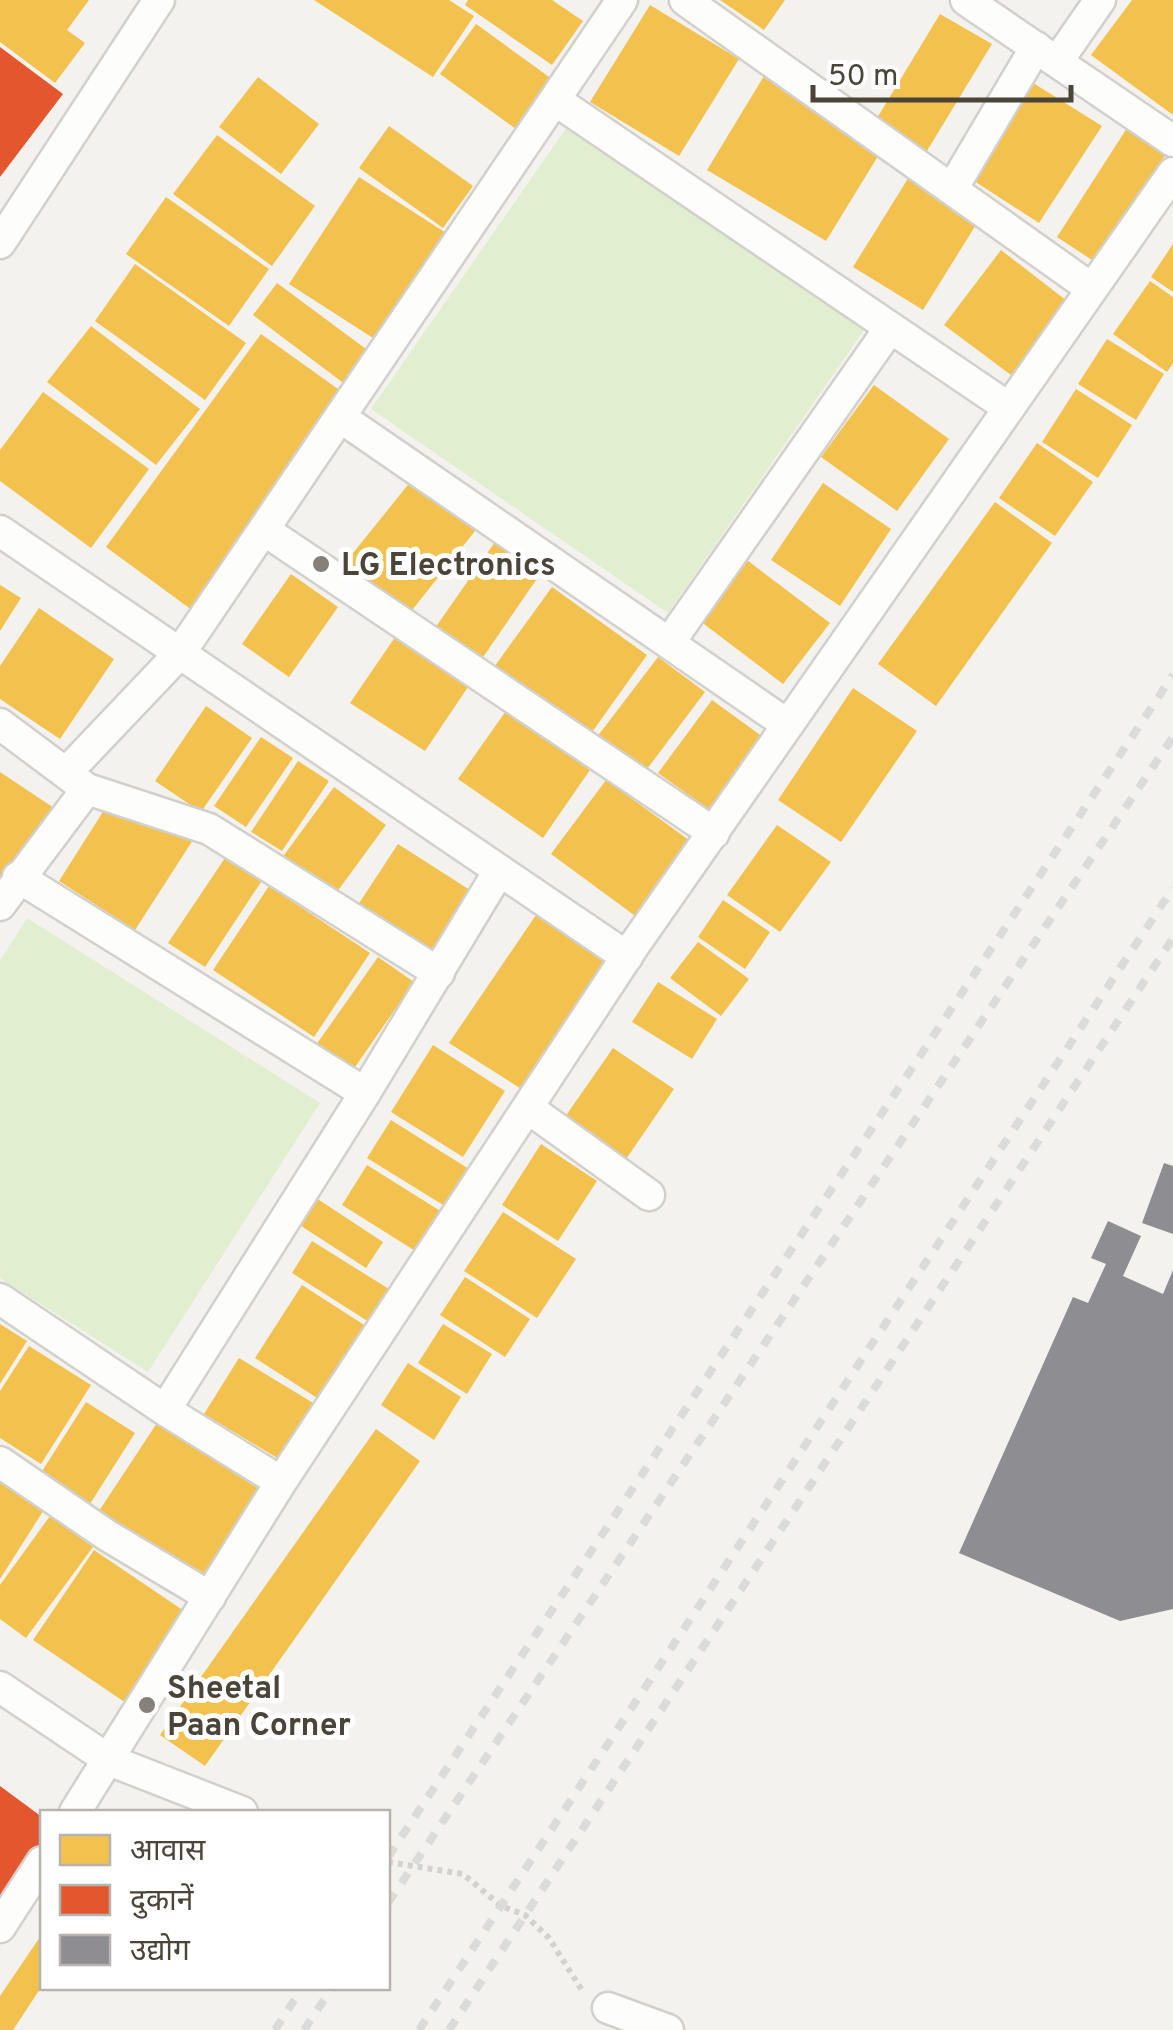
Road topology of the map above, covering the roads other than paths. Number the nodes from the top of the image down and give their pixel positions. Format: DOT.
graph roads {
  1 [pos="159,0"];
  2 [pos="622,0"];
  3 [pos="686,0"];
  4 [pos="966,0"];
  5 [pos="1100,0"];
  6 [pos="1046,55"];
  7 [pos="555,100"];
  8 [pos="1173,141"];
  9 [pos="1173,173"];
  10 [pos="952,190"];
  11 [pos="0,243"];
  12 [pos="1092,289"];
  13 [pos="890,328"];
  14 [pos="1010,408"];
  15 [pos="340,417"];
  16 [pos="0,530"];
  17 [pos="264,530"];
  18 [pos="669,643"];
  19 [pos="180,653"];
  20 [pos="0,724"];
  21 [pos="788,725"];
  22 [pos="76,781"];
  23 [pos="714,833"];
  24 [pos="500,870"];
  25 [pos="18,877"];
  26 [pos="0,905"];
  27 [pos="627,957"];
  28 [pos="438,973"];
  29 [pos="365,1093"];
  30 [pos="528,1108"];
  31 [pos="648,1195"];
  32 [pos="0,1300"];
  33 [pos="165,1410"];
  34 [pos="0,1462"];
  35 [pos="281,1482"];
  36 [pos="210,1597"];
  37 [pos="0,1686"];
  38 [pos="109,1760"];
  39 [pos="76,1810"];
  40 [pos="237,1810"];
  41 [pos="40,1865"];
  42 [pos="0,1928"];
  43 [pos="608,2008"];
  44 [pos="668,2030"];
  1 -- 11 [label="street"];
  2 -- 7 [label="street"];
  3 -- 10 [label="street"];
  4 -- 6 [label="street"];
  5 -- 6 [label="street"];
  6 -- 8 [label="street"];
  6 -- 10 [label="street"];
  7 -- 13 [label="street"];
  7 -- 15 [label="street"];
  9 -- 12 [label="street"];
  10 -- 12 [label="street"];
  12 -- 14 [label="street"];
  13 -- 14 [label="street"];
  13 -- 18 [label="street"];
  14 -- 21 [label="street"];
  15 -- 17 [label="street"];
  15 -- 18 [label="street"];
  16 -- 19 [label="street"];
  17 -- 19 [label="street"];
  17 -- 23 [label="street"];
  18 -- 21 [label="street"];
  19 -- 22 [label="street"];
  19 -- 24 [label="street"];
  20 -- 22 [label="street"];
  21 -- 23 [label="street"];
  22 -- 25 [label="street"];
  22 -- 28 [label="street"];
  23 -- 27 [label="street"];
  24 -- 27 [label="street"];
  24 -- 28 [label="street"];
  25 -- 26 [label="street"];
  25 -- 29 [label="street"];
  27 -- 30 [label="street"];
  28 -- 29 [label="street"];
  29 -- 33 [label="street"];
  30 -- 31 [label="street"];
  30 -- 35 [label="street"];
  32 -- 33 [label="street"];
  33 -- 35 [label="street"];
  34 -- 36 [label="street"];
  35 -- 36 [label="street"];
  36 -- 38 [label="street"];
  37 -- 38 [label="street"];
  38 -- 39 [label="street"];
  38 -- 40 [label="street"];
  41 -- 42 [label="street"];
  43 -- 44 [label="street"];
}
